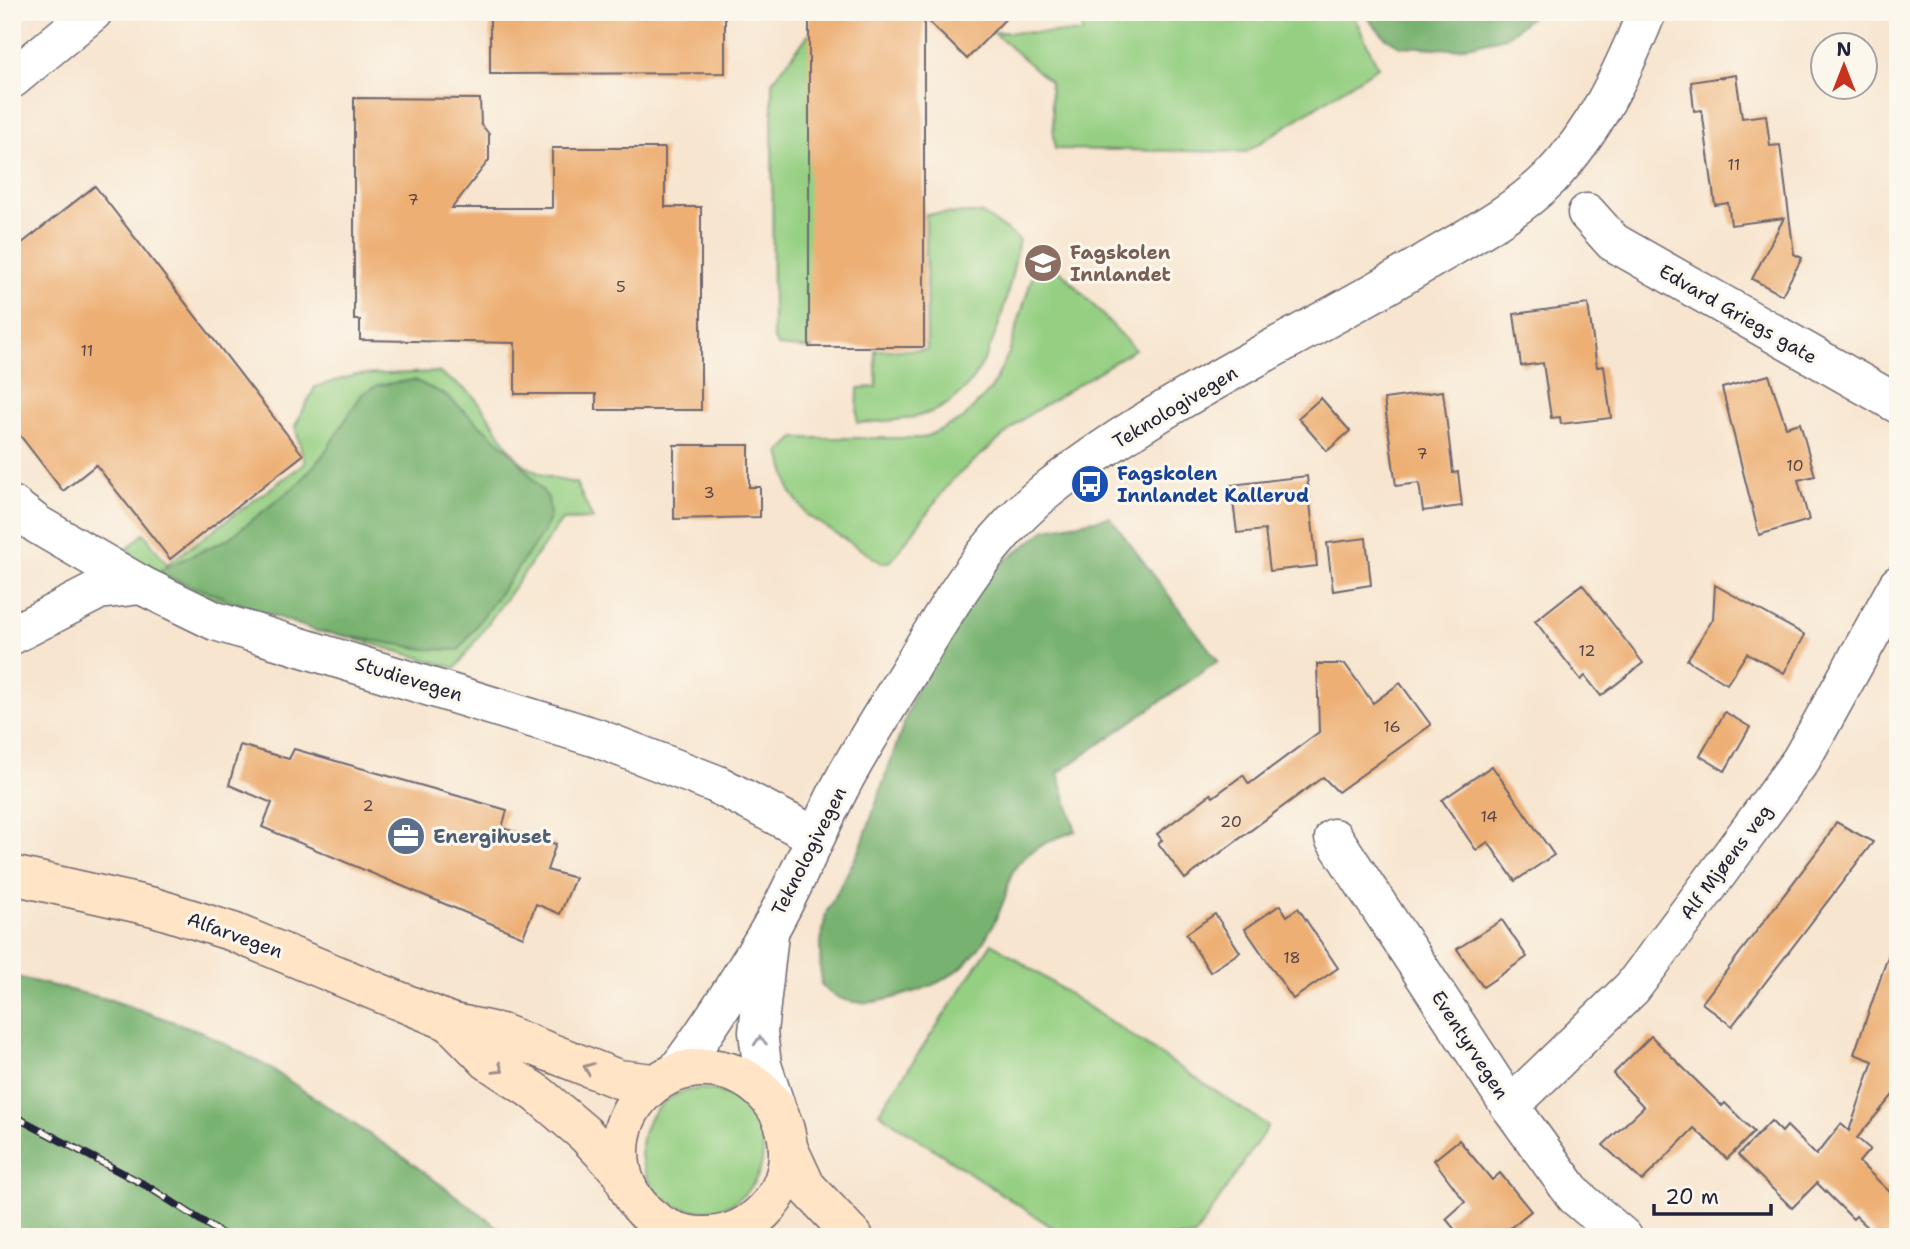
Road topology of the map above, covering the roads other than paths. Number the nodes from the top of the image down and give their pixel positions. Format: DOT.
graph roads {
  1 [pos="93,12"];
  2 [pos="1647,12"];
  3 [pos="12,79"];
  4 [pos="1587,213"];
  5 [pos="1898,404"];
  6 [pos="12,505"];
  7 [pos="141,585"];
  8 [pos="1898,585"];
  9 [pos="12,635"];
  10 [pos="815,836"];
  11 [pos="1334,838"];
  12 [pos="12,875"];
  13 [pos="770,929"];
  14 [pos="450,1022"];
  15 [pos="665,1077"];
  16 [pos="1510,1106"];
  17 [pos="776,1107"];
  18 [pos="788,1147"];
  19 [pos="621,1172"];
  20 [pos="724,1236"];
  21 [pos="854,1237"];
  22 [pos="1623,1237"];
  1 -- 3 [label="street"];
  2 -- 10 [label="street, Teknologivegen"];
  4 -- 5 [label="street, Edvard Griegs gate"];
  6 -- 7 [label="street, Studievegen"];
  7 -- 9 [label="street"];
  7 -- 10 [label="street, Studievegen"];
  8 -- 16 [label="street, Alf Mjøens veg"];
  10 -- 13 [label="street, Teknologivegen"];
  11 -- 16 [label="street, Eventyrvegen"];
  12 -- 14 [label="main road, Alfarvegen"];
  13 -- 15 [label="street, Teknologivegen"];
  17 -- 13 [label="street, Teknologivegen, one-way"];
  15 -- 14 [label="main road, Alfarvegen, one-way"];
  14 -- 19 [label="main road, Alfarvegen, one-way"];
  15 -- 17 [label="main road"];
  15 -- 19 [label="main road"];
  16 -- 22 [label="street, Eventyrvegen"];
  17 -- 18 [label="main road"];
  18 -- 20 [label="main road"];
  18 -- 21 [label="main road"];
  19 -- 20 [label="main road"];
}
